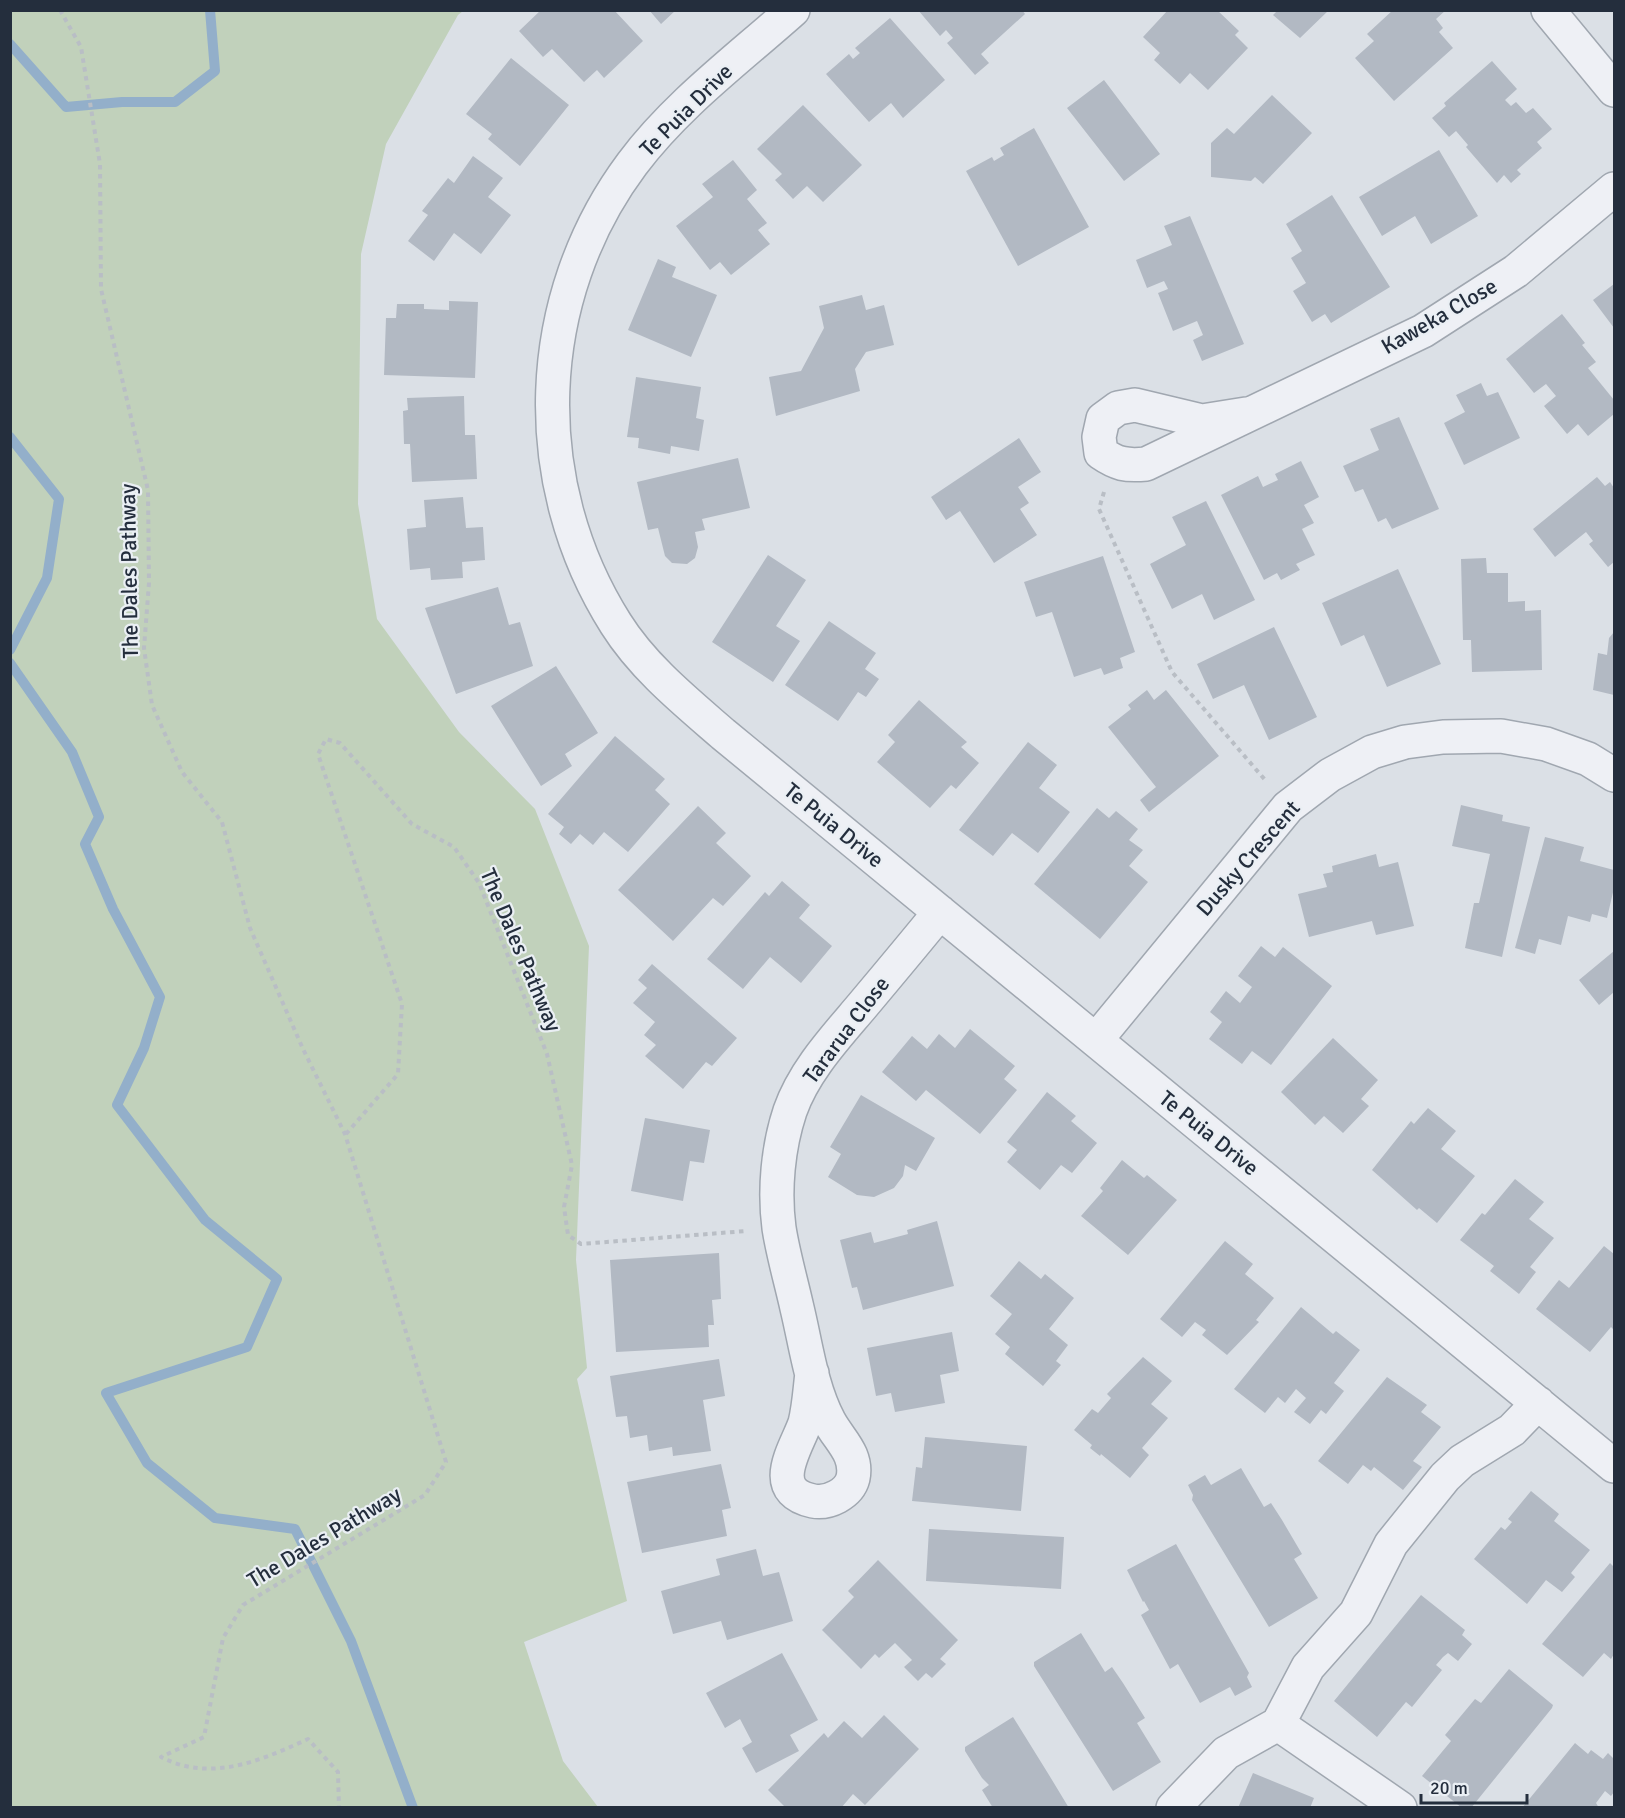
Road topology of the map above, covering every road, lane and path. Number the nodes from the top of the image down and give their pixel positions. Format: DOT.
graph roads {
  1 [pos="60,10"];
  2 [pos="793,10"];
  3 [pos="1548,10"];
  4 [pos="1614,90"];
  5 [pos="1614,189"];
  6 [pos="1246,414"];
  7 [pos="1115,463"];
  8 [pos="1614,775"];
  9 [pos="1288,807"];
  10 [pos="940,912"];
  11 [pos="1096,1040"];
  12 [pos="345,1134"];
  13 [pos="779,1228"];
  14 [pos="812,1373"];
  15 [pos="1538,1403"];
  16 [pos="1614,1466"];
  17 [pos="1278,1724"];
  18 [pos="339,1808"];
  19 [pos="1173,1808"];
  20 [pos="1400,1808"];
  1 -- 12 [label="path, The Dales Pathway"];
  2 -- 10 [label="street, Te Puia Drive"];
  3 -- 4 [label="street"];
  5 -- 6 [label="street, Kaweka Close"];
  6 -- 7 [label="street, Kaweka Close"];
  6 -- 7 [label="street, Kaweka Close"];
  7 -- 9 [label="path"];
  8 -- 9 [label="street, Dusky Crescent"];
  9 -- 11 [label="street, Dusky Crescent"];
  10 -- 11 [label="street, Te Puia Drive"];
  10 -- 13 [label="street, Tararua Close"];
  11 -- 15 [label="street, Te Puia Drive"];
  12 -- 13 [label="path, The Dales Pathway"];
  12 -- 18 [label="path, The Dales Pathway"];
  13 -- 14 [label="street, Tararua Close"];
  15 -- 16 [label="street, Te Puia Drive"];
  15 -- 17 [label="street"];
  17 -- 19 [label="street"];
  17 -- 20 [label="street"];
}
